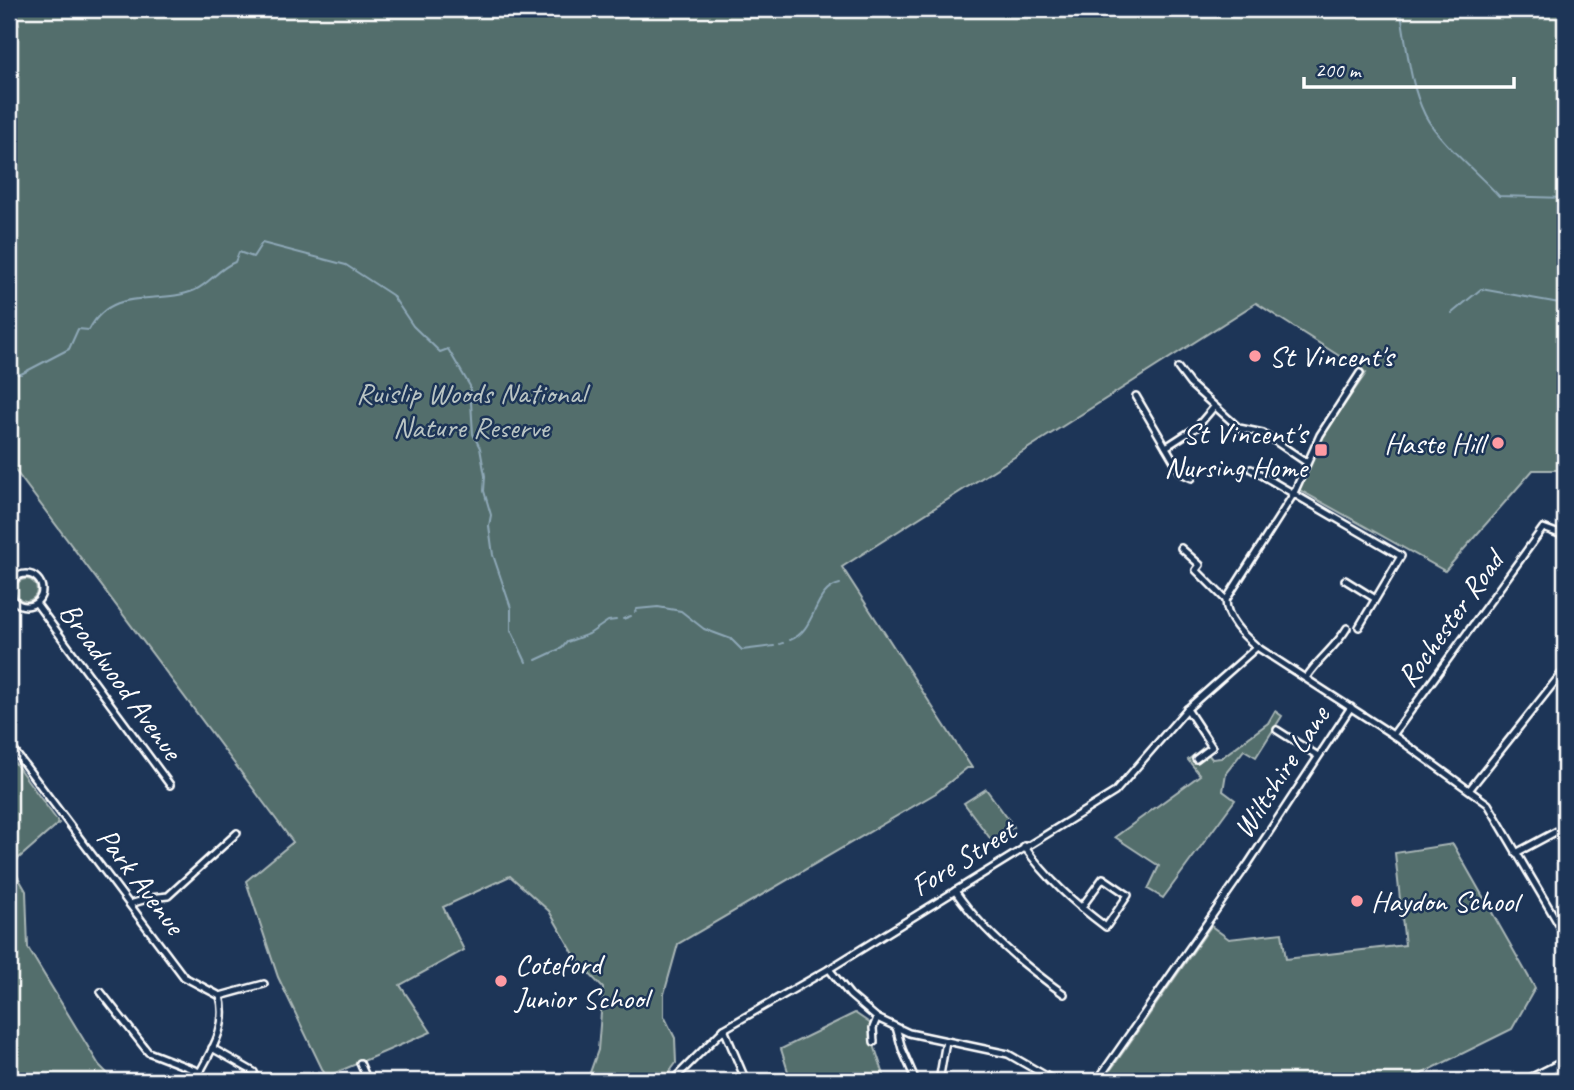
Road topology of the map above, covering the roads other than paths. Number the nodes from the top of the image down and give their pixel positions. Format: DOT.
graph roads {
  1 [pos="1178,368"];
  2 [pos="1360,373"];
  3 [pos="1136,396"];
  4 [pos="1214,407"];
  5 [pos="1166,447"];
  6 [pos="1306,462"];
  7 [pos="1251,469"];
  8 [pos="1192,478"];
  9 [pos="1293,495"];
  10 [pos="1565,536"];
  11 [pos="1181,548"];
  12 [pos="9,564"];
  13 [pos="18,576"];
  14 [pos="1345,580"];
  15 [pos="1374,598"];
  16 [pos="1226,600"];
  17 [pos="15,601"];
  18 [pos="36,603"];
  19 [pos="9,606"];
  20 [pos="1359,627"];
  21 [pos="1347,628"];
  22 [pos="1257,647"];
  23 [pos="1565,669"];
  24 [pos="1306,678"];
  25 [pos="1351,707"];
  26 [pos="1187,709"];
  27 [pos="1277,730"];
  28 [pos="1393,735"];
  29 [pos="9,744"];
  30 [pos="1318,756"];
  31 [pos="1196,759"];
  32 [pos="170,785"];
  33 [pos="1470,789"];
  34 [pos="1565,822"];
  35 [pos="237,833"];
  36 [pos="1024,846"];
  37 [pos="1516,853"];
  38 [pos="955,891"];
  39 [pos="130,904"];
  40 [pos="1081,908"];
  41 [pos="1565,935"];
  42 [pos="829,969"];
  43 [pos="264,984"];
  44 [pos="101,992"];
  45 [pos="1063,994"];
  46 [pos="220,996"];
  47 [pos="877,1018"];
  48 [pos="896,1027"];
  49 [pos="724,1029"];
  50 [pos="946,1041"];
  51 [pos="874,1042"];
  52 [pos="212,1048"];
  53 [pos="1565,1062"];
  54 [pos="360,1063"];
  55 [pos="200,1072"];
  56 [pos="254,1072"];
  57 [pos="195,1081"];
  58 [pos="368,1081"];
  59 [pos="672,1081"];
  60 [pos="746,1081"];
  61 [pos="916,1081"];
  62 [pos="939,1081"];
  63 [pos="1055,1081"];
  64 [pos="1097,1081"];
  65 [pos="1527,1081"];
  1 -- 4 [label="street"];
  2 -- 6 [label="street"];
  3 -- 5 [label="street"];
  4 -- 5 [label="street"];
  4 -- 6 [label="street"];
  5 -- 8 [label="street"];
  6 -- 9 [label="street"];
  7 -- 9 [label="street"];
  9 -- 15 [label="street"];
  9 -- 16 [label="street"];
  10 -- 28 [label="street, Rochester Road"];
  11 -- 16 [label="street, Wiltshire Lane"];
  12 -- 13 [label="street"];
  13 -- 17 [label="street"];
  13 -- 18 [label="street"];
  14 -- 15 [label="street"];
  15 -- 20 [label="street"];
  16 -- 22 [label="street, Wiltshire Lane"];
  17 -- 18 [label="street"];
  17 -- 19 [label="street"];
  18 -- 32 [label="street, Broadwood Avenue"];
  21 -- 24 [label="street"];
  22 -- 24 [label="street, Wiltshire Lane"];
  22 -- 26 [label="street, Fore Street"];
  23 -- 33 [label="street"];
  24 -- 25 [label="street, Wiltshire Lane"];
  25 -- 28 [label="street"];
  25 -- 30 [label="street, Wiltshire Lane"];
  26 -- 31 [label="street"];
  26 -- 36 [label="street, Fore Street"];
  27 -- 30 [label="street"];
  28 -- 33 [label="street"];
  29 -- 39 [label="street, Park Avenue"];
  30 -- 64 [label="street, Wiltshire Lane"];
  33 -- 37 [label="street"];
  34 -- 37 [label="street"];
  35 -- 39 [label="street"];
  36 -- 38 [label="street, Fore Street"];
  36 -- 40 [label="street"];
  37 -- 41 [label="street"];
  38 -- 42 [label="street, Fore Street"];
  38 -- 45 [label="street"];
  39 -- 46 [label="street, Park Avenue"];
  40 -- 40 [label="street"];
  42 -- 47 [label="street"];
  42 -- 49 [label="street, Fore Street"];
  43 -- 46 [label="street"];
  44 -- 55 [label="street"];
  46 -- 52 [label="street"];
  47 -- 48 [label="street"];
  47 -- 51 [label="street"];
  48 -- 50 [label="street"];
  48 -- 61 [label="street"];
  49 -- 59 [label="street, Fore Street"];
  49 -- 60 [label="street"];
  50 -- 62 [label="street"];
  50 -- 63 [label="street"];
  52 -- 55 [label="street"];
  52 -- 56 [label="street"];
  53 -- 65 [label="main road"];
  54 -- 58 [label="street"];
  55 -- 57 [label="street"];
}
